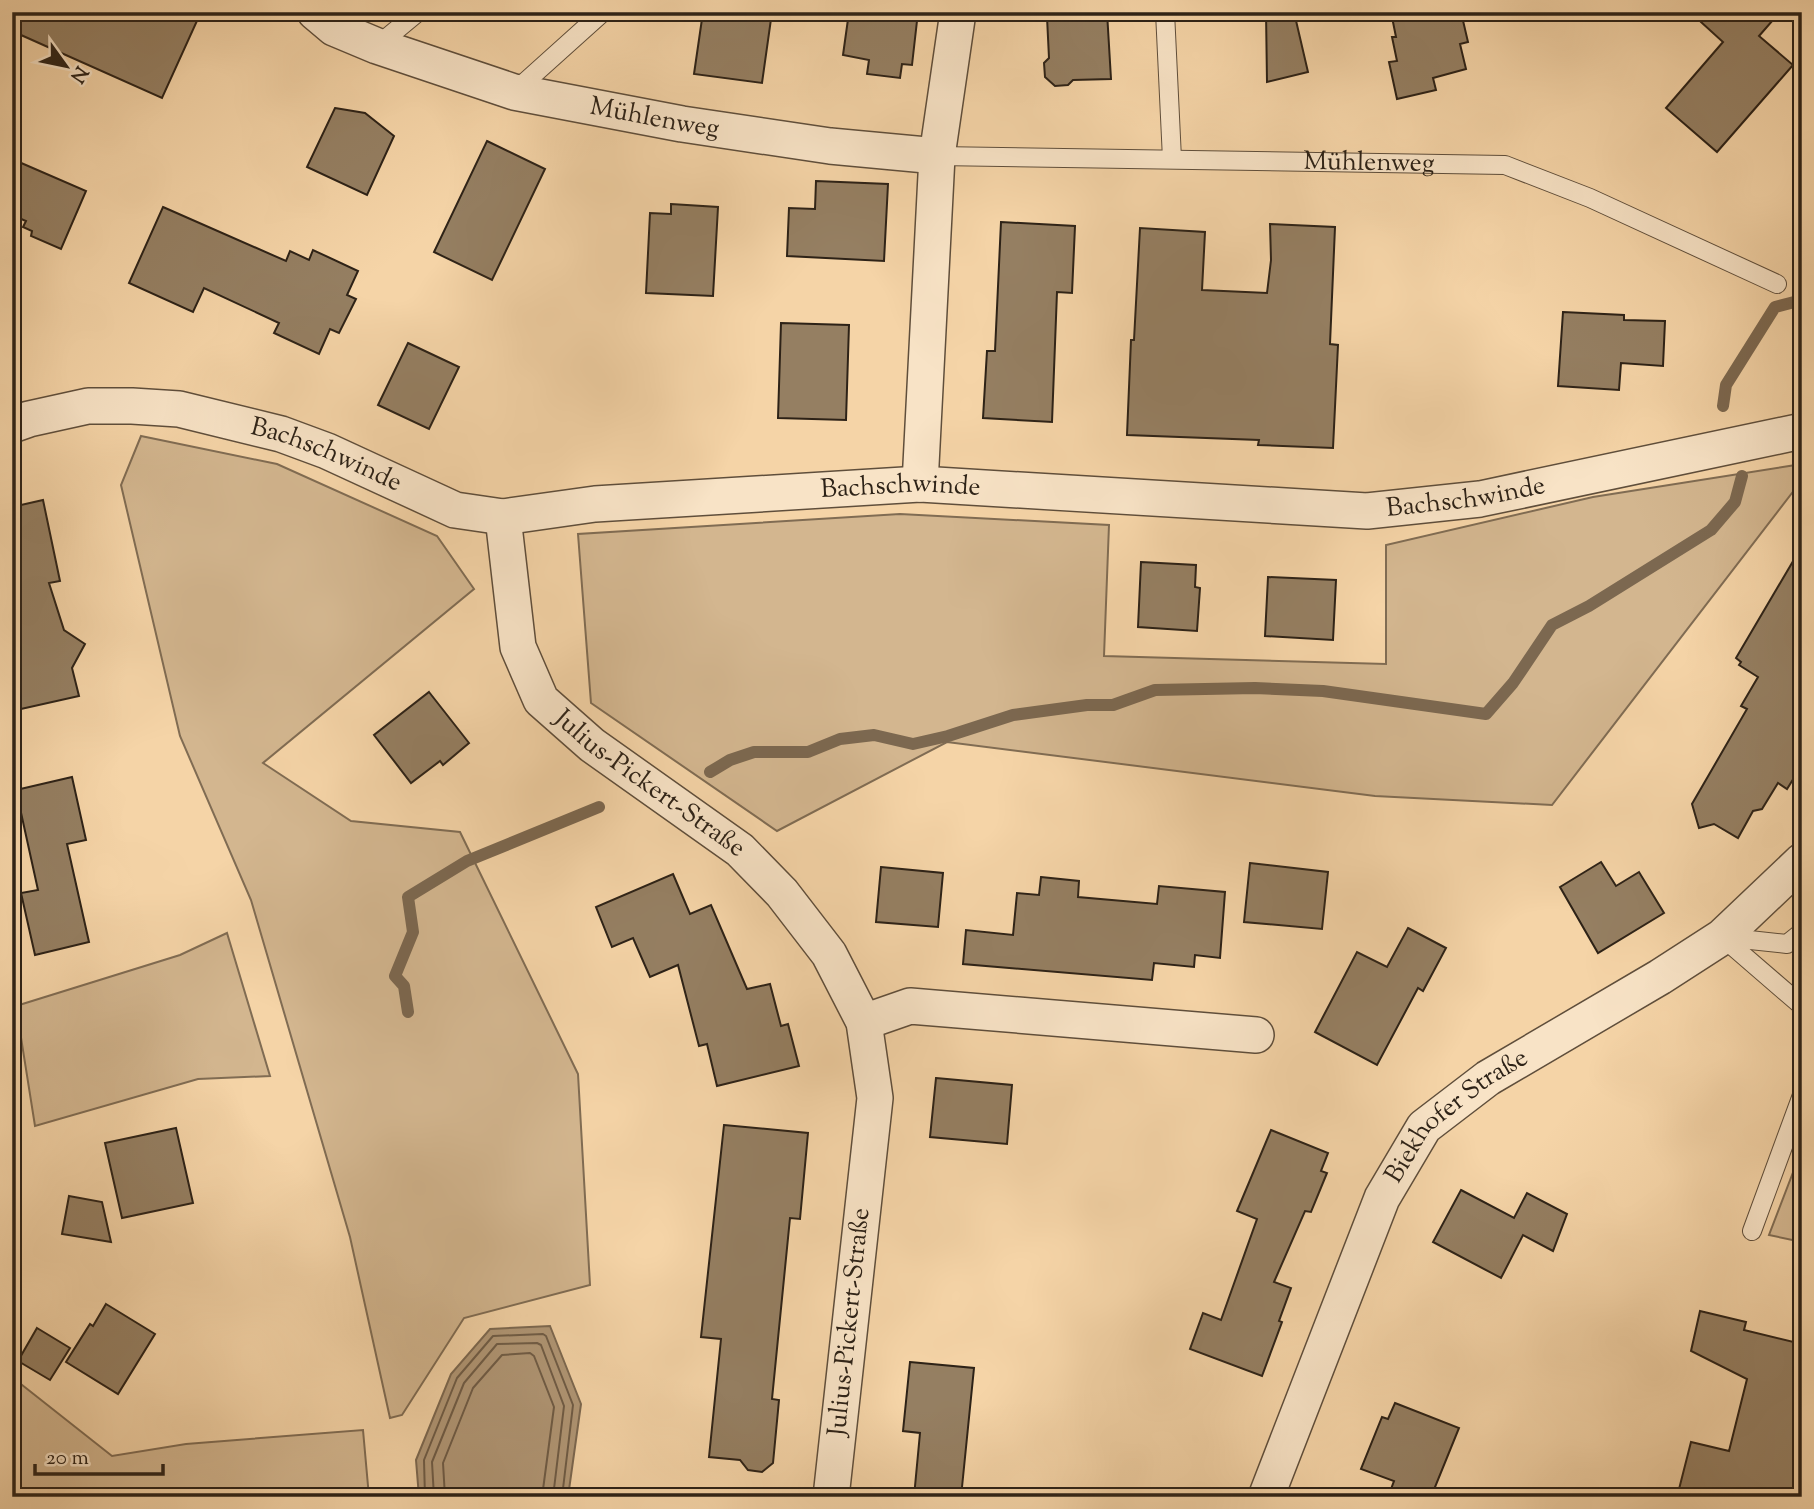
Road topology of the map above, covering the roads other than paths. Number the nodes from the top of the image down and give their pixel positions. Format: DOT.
graph roads {
  1 [pos="314,12"];
  2 [pos="418,12"];
  3 [pos="603,12"];
  4 [pos="958,12"];
  5 [pos="1165,12"];
  6 [pos="377,46"];
  7 [pos="514,92"];
  8 [pos="937,156"];
  9 [pos="1172,159"];
  10 [pos="1777,284"];
  11 [pos="12,425"];
  12 [pos="1802,431"];
  13 [pos="920,484"];
  14 [pos="503,517"];
  15 [pos="1802,861"];
  16 [pos="1802,932"];
  17 [pos="1722,937"];
  18 [pos="1802,1006"];
  19 [pos="864,1022"];
  20 [pos="1256,1035"];
  21 [pos="1802,1095"];
  22 [pos="1752,1231"];
  23 [pos="831,1497"];
  24 [pos="1266,1497"];
  1 -- 6 [label="street, Mühlenweg"];
  2 -- 6 [label="lane"];
  3 -- 7 [label="lane"];
  4 -- 8 [label="street"];
  5 -- 9 [label="lane"];
  6 -- 7 [label="street, Mühlenweg"];
  7 -- 8 [label="street, Mühlenweg"];
  8 -- 9 [label="lane, Mühlenweg"];
  8 -- 13 [label="street"];
  9 -- 10 [label="lane, Mühlenweg"];
  11 -- 14 [label="street, Bachschwinde"];
  12 -- 13 [label="street, Bachschwinde"];
  13 -- 14 [label="street, Bachschwinde"];
  14 -- 19 [label="street, Julius-Pickert-Straße"];
  15 -- 17 [label="street, Biekhofer Straße"];
  16 -- 17 [label="lane"];
  17 -- 18 [label="lane"];
  17 -- 24 [label="street, Biekhofer Straße"];
  19 -- 20 [label="street"];
  19 -- 23 [label="street, Julius-Pickert-Straße"];
  21 -- 22 [label="lane"];
}
